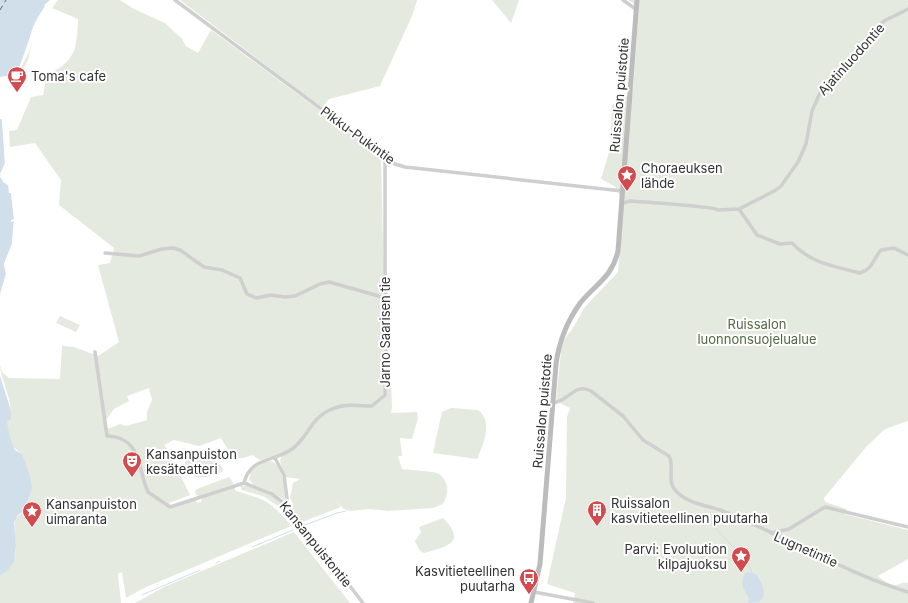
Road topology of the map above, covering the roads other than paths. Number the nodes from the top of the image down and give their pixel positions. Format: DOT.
graph roads {
  1 [pos="175,0"];
  2 [pos="624,0"];
  3 [pos="637,0"];
  4 [pos="637,10"];
  5 [pos="908,10"];
  6 [pos="385,157"];
  7 [pos="622,191"];
  8 [pos="621,204"];
  9 [pos="739,209"];
  10 [pos="105,253"];
  11 [pos="908,255"];
  12 [pos="386,298"];
  13 [pos="94,352"];
  14 [pos="553,403"];
  15 [pos="275,458"];
  16 [pos="244,483"];
  17 [pos="288,507"];
  18 [pos="908,527"];
  19 [pos="770,533"];
  20 [pos="534,592"];
  21 [pos="908,592"];
  22 [pos="363,603"];
  23 [pos="531,603"];
  24 [pos="593,603"];
  1 -- 6 [label="street, Pikku-Pukintie"];
  2 -- 4 [label="street"];
  3 -- 4 [label="street, Ruissalon puistotie"];
  4 -- 7 [label="street, Ruissalon puistotie"];
  5 -- 9 [label="street, Ajatinluodontie"];
  6 -- 7 [label="street, Pikku-Pukintie"];
  6 -- 12 [label="street, Jarno Saarisen tie"];
  7 -- 8 [label="street, Ruissalon puistotie"];
  8 -- 9 [label="street, Ajatinluodontie"];
  8 -- 14 [label="street, Ruissalon puistotie"];
  9 -- 11 [label="street"];
  10 -- 12 [label="street"];
  12 -- 15 [label="street, Jarno Saarisen tie"];
  13 -- 16 [label="street"];
  14 -- 19 [label="street, Lugnetintie"];
  14 -- 20 [label="street, Ruissalon puistotie"];
  15 -- 16 [label="street, Jarno Saarisen tie"];
  15 -- 17 [label="street"];
  16 -- 17 [label="street, Kansanpuistontie"];
  17 -- 22 [label="street, Kansanpuistontie"];
  18 -- 19 [label="street"];
  19 -- 21 [label="street, Lugnetintie"];
  20 -- 23 [label="street, Ruissalon puistotie"];
  20 -- 24 [label="street"];
}
